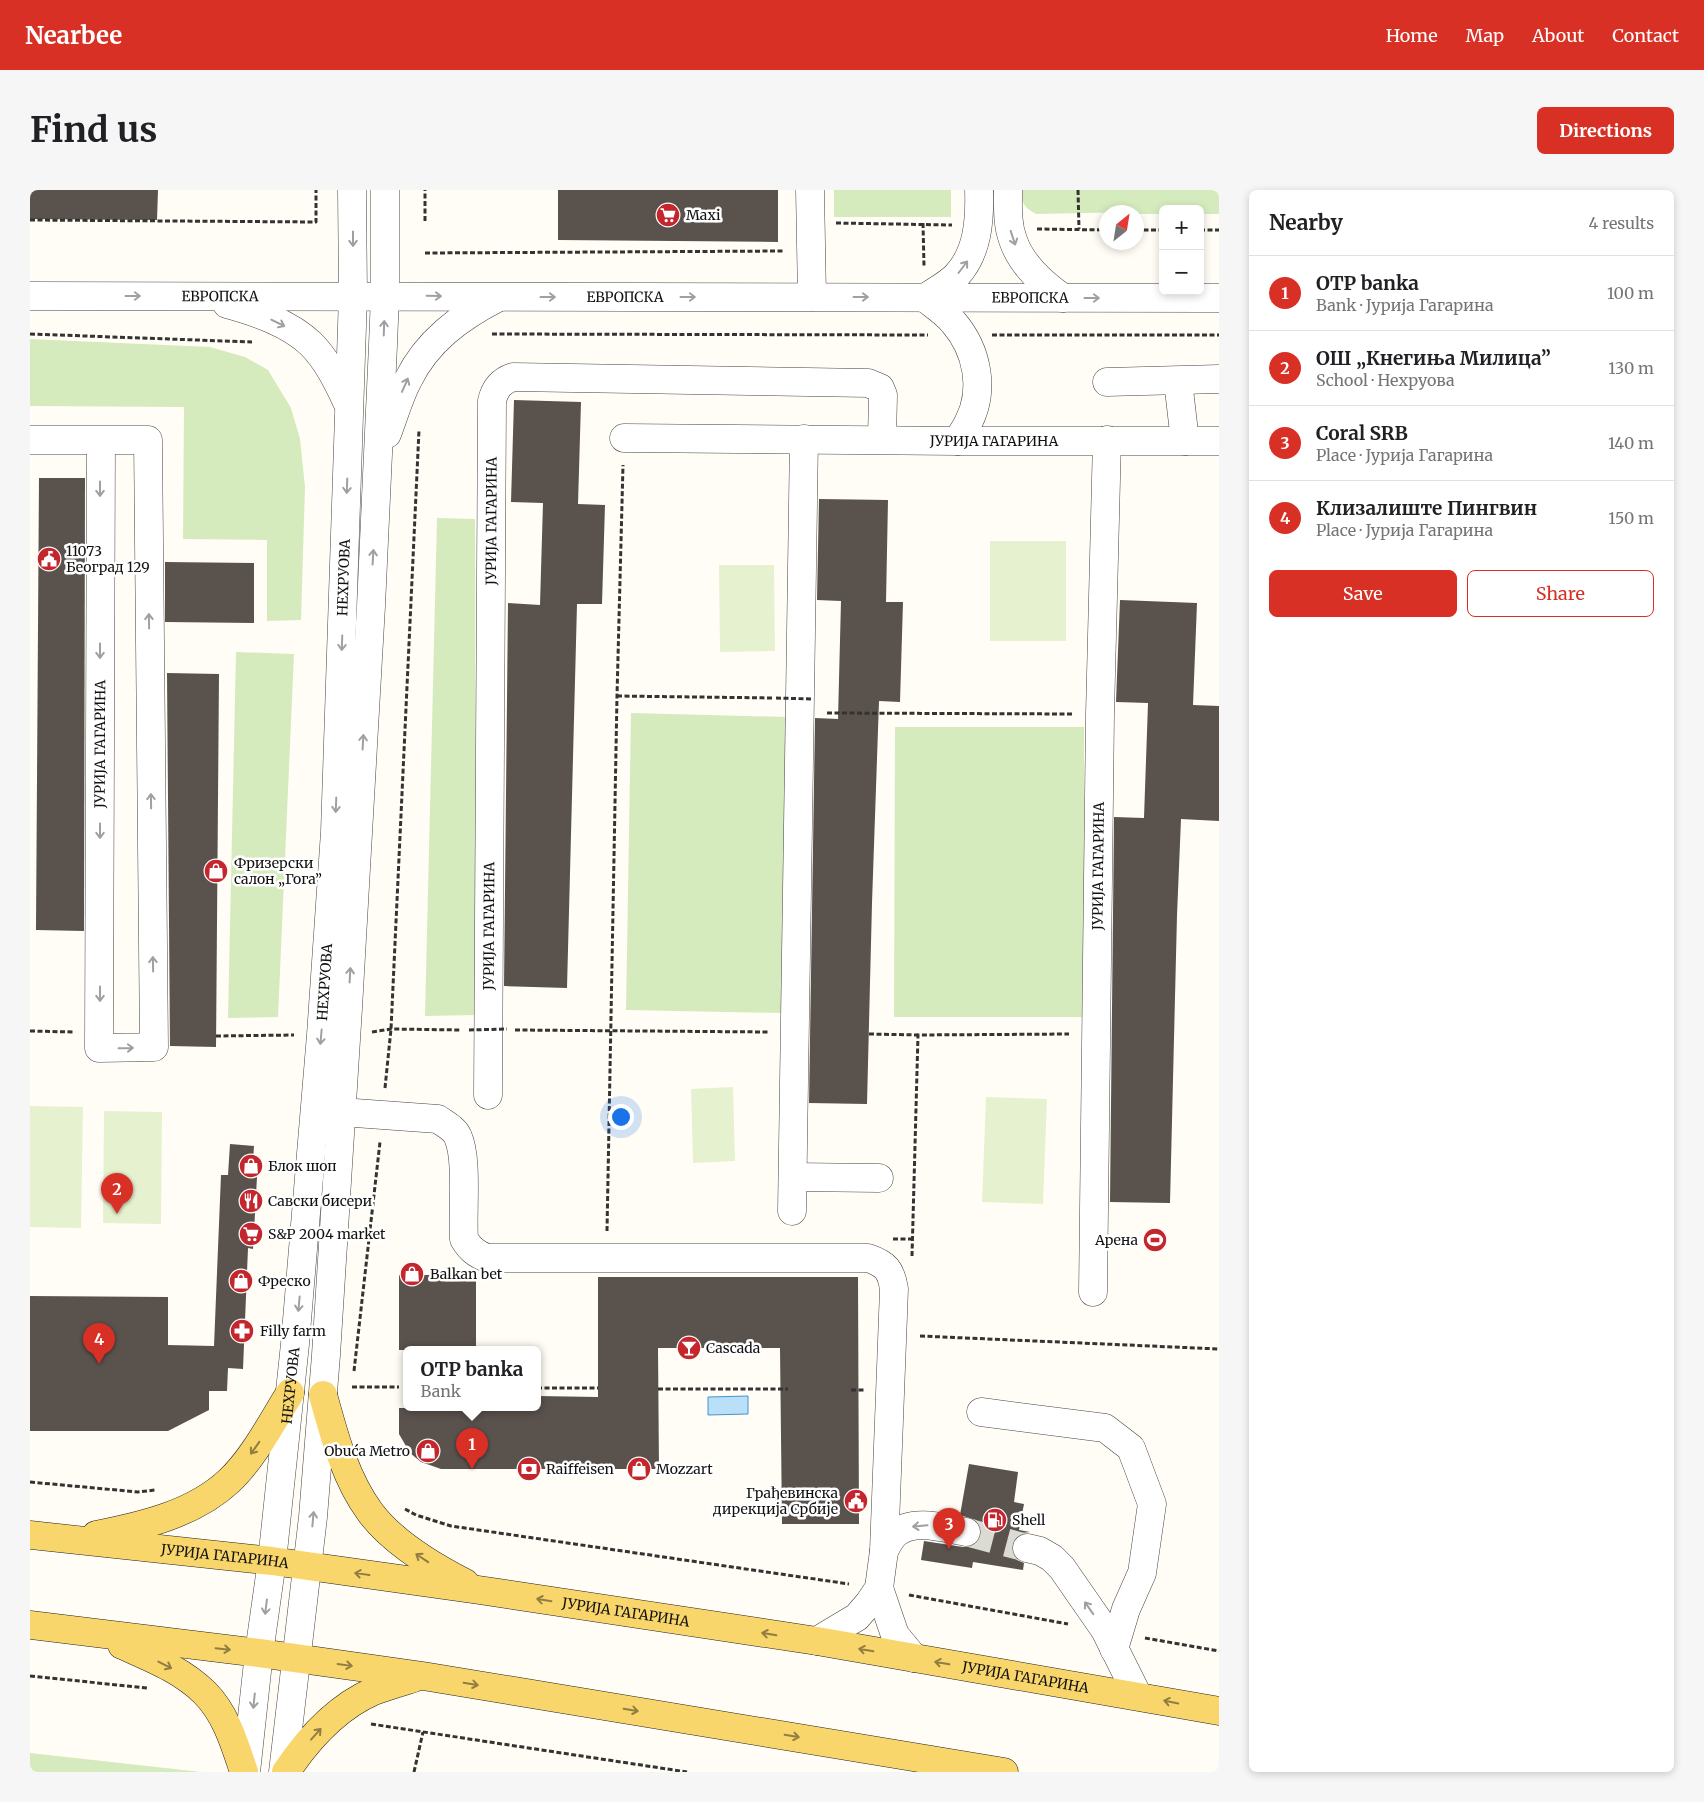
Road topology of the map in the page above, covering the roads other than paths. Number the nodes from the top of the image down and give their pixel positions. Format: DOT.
graph roads {
  1 [pos="352,190"];
  2 [pos="385,190"];
  3 [pos="810,190"];
  4 [pos="979,190"];
  5 [pos="1008,190"];
  6 [pos="925,284"];
  7 [pos="31,295"];
  8 [pos="199,296"];
  9 [pos="353,296"];
  10 [pos="385,296"];
  11 [pos="499,297"];
  12 [pos="812,297"];
  13 [pos="1063,298"];
  14 [pos="1219,298"];
  15 [pos="1219,379"];
  16 [pos="1178,381"];
  17 [pos="1107,382"];
  18 [pos="350,407"];
  19 [pos="624,438"];
  20 [pos="804,439"];
  21 [pos="882,439"];
  22 [pos="30,440"];
  23 [pos="100,440"];
  24 [pos="1107,440"];
  25 [pos="1185,440"];
  26 [pos="957,441"];
  27 [pos="1219,441"];
  28 [pos="377,464"];
  29 [pos="488,1094"];
  30 [pos="341,1112"];
  31 [pos="793,1177"];
  32 [pos="879,1178"];
  33 [pos="792,1212"];
  34 [pos="1093,1292"];
  35 [pos="290,1393"];
  36 [pos="323,1395"];
  37 [pos="981,1412"];
  38 [pos="966,1532"];
  39 [pos="30,1535"];
  40 [pos="74,1540"];
  41 [pos="1027,1548"];
  42 [pos="884,1550"];
  43 [pos="272,1562"];
  44 [pos="308,1567"];
  45 [pos="879,1588"];
  46 [pos="480,1590"];
  47 [pos="30,1626"];
  48 [pos="70,1630"];
  49 [pos="1109,1639"];
  50 [pos="817,1641"];
  51 [pos="259,1653"];
  52 [pos="296,1658"];
  53 [pos="914,1658"];
  54 [pos="423,1676"];
  55 [pos="1138,1696"];
  56 [pos="1219,1712"];
  57 [pos="245,1772"];
  58 [pos="284,1772"];
  59 [pos="1004,1772"];
  1 -- 9 [label="street, НЕХРУОВА, one-way"];
  2 -- 10 [label="street, НЕХРУОВА"];
  3 -- 12 [label="street"];
  6 -- 4 [label="street, one-way"];
  5 -- 13 [label="street, one-way"];
  12 -- 6 [label="street, ЕВРОПСКА, one-way"];
  6 -- 13 [label="street, ЕВРОПСКА"];
  6 -- 26 [label="street"];
  7 -- 8 [label="street, ЕВРОПСКА, one-way"];
  8 -- 9 [label="street, ЕВРОПСКА"];
  8 -- 18 [label="street, one-way"];
  9 -- 10 [label="street, ЕВРОПСКА"];
  9 -- 18 [label="street, НЕХРУОВА"];
  10 -- 11 [label="street, ЕВРОПСКА, one-way"];
  28 -- 10 [label="street, НЕХРУОВА, one-way"];
  11 -- 12 [label="street, ЕВРОПСКА, one-way"];
  28 -- 11 [label="street, one-way"];
  13 -- 14 [label="street, ЕВРОПСКА, one-way"];
  15 -- 16 [label="street"];
  16 -- 17 [label="street"];
  16 -- 25 [label="street"];
  18 -- 35 [label="street, НЕХРУОВА, one-way"];
  19 -- 20 [label="street, ЈУРИЈА ГАГАРИНА"];
  20 -- 21 [label="street, ЈУРИЈА ГАГАРИНА"];
  20 -- 31 [label="street"];
  21 -- 26 [label="street, ЈУРИЈА ГАГАРИНА"];
  21 -- 29 [label="street, ЈУРИЈА ГАГАРИНА"];
  22 -- 23 [label="street"];
  23 -- 23 [label="street, ЈУРИЈА ГАГАРИНА, one-way"];
  24 -- 25 [label="street, ЈУРИЈА ГАГАРИНА"];
  24 -- 26 [label="street, ЈУРИЈА ГАГАРИНА"];
  24 -- 34 [label="street, ЈУРИЈА ГАГАРИНА"];
  25 -- 27 [label="street, ЈУРИЈА ГАГАРИНА"];
  30 -- 28 [label="street, НЕХРУОВА, one-way"];
  30 -- 36 [label="street, НЕХРУОВА"];
  30 -- 42 [label="street"];
  31 -- 32 [label="street"];
  31 -- 33 [label="street"];
  35 -- 40 [label="main road, one-way"];
  35 -- 43 [label="street, НЕХРУОВА"];
  44 -- 36 [label="street, НЕХРУОВА, one-way"];
  46 -- 36 [label="main road, one-way"];
  37 -- 49 [label="street"];
  38 -- 42 [label="street, one-way"];
  39 -- 40 [label="main road, ЈУРИЈА ГАГАРИНА"];
  40 -- 43 [label="main road, ЈУРИЈА ГАГАРИНА"];
  49 -- 41 [label="street, one-way"];
  42 -- 45 [label="street"];
  43 -- 44 [label="main road, ЈУРИЈА ГАГАРИНА"];
  43 -- 51 [label="street, НЕХРУОВА, one-way"];
  46 -- 44 [label="main road, ЈУРИЈА ГАГАРИНА, one-way"];
  44 -- 52 [label="street, НЕХРУОВА"];
  45 -- 50 [label="street"];
  45 -- 53 [label="street"];
  50 -- 46 [label="main road, ЈУРИЈА ГАГАРИНА, one-way"];
  47 -- 48 [label="main road"];
  48 -- 51 [label="main road, one-way"];
  48 -- 57 [label="main road, one-way"];
  49 -- 55 [label="street"];
  53 -- 50 [label="main road, ЈУРИЈА ГАГАРИНА, one-way"];
  51 -- 52 [label="main road"];
  51 -- 57 [label="street, НЕХРУОВА, one-way"];
  52 -- 54 [label="main road, one-way"];
  52 -- 58 [label="street, НЕХРУОВА"];
  55 -- 53 [label="main road, ЈУРИЈА ГАГАРИНА, one-way"];
  58 -- 54 [label="main road, one-way"];
  54 -- 59 [label="main road, one-way"];
  56 -- 55 [label="main road, ЈУРИЈА ГАГАРИНА, one-way"];
}
